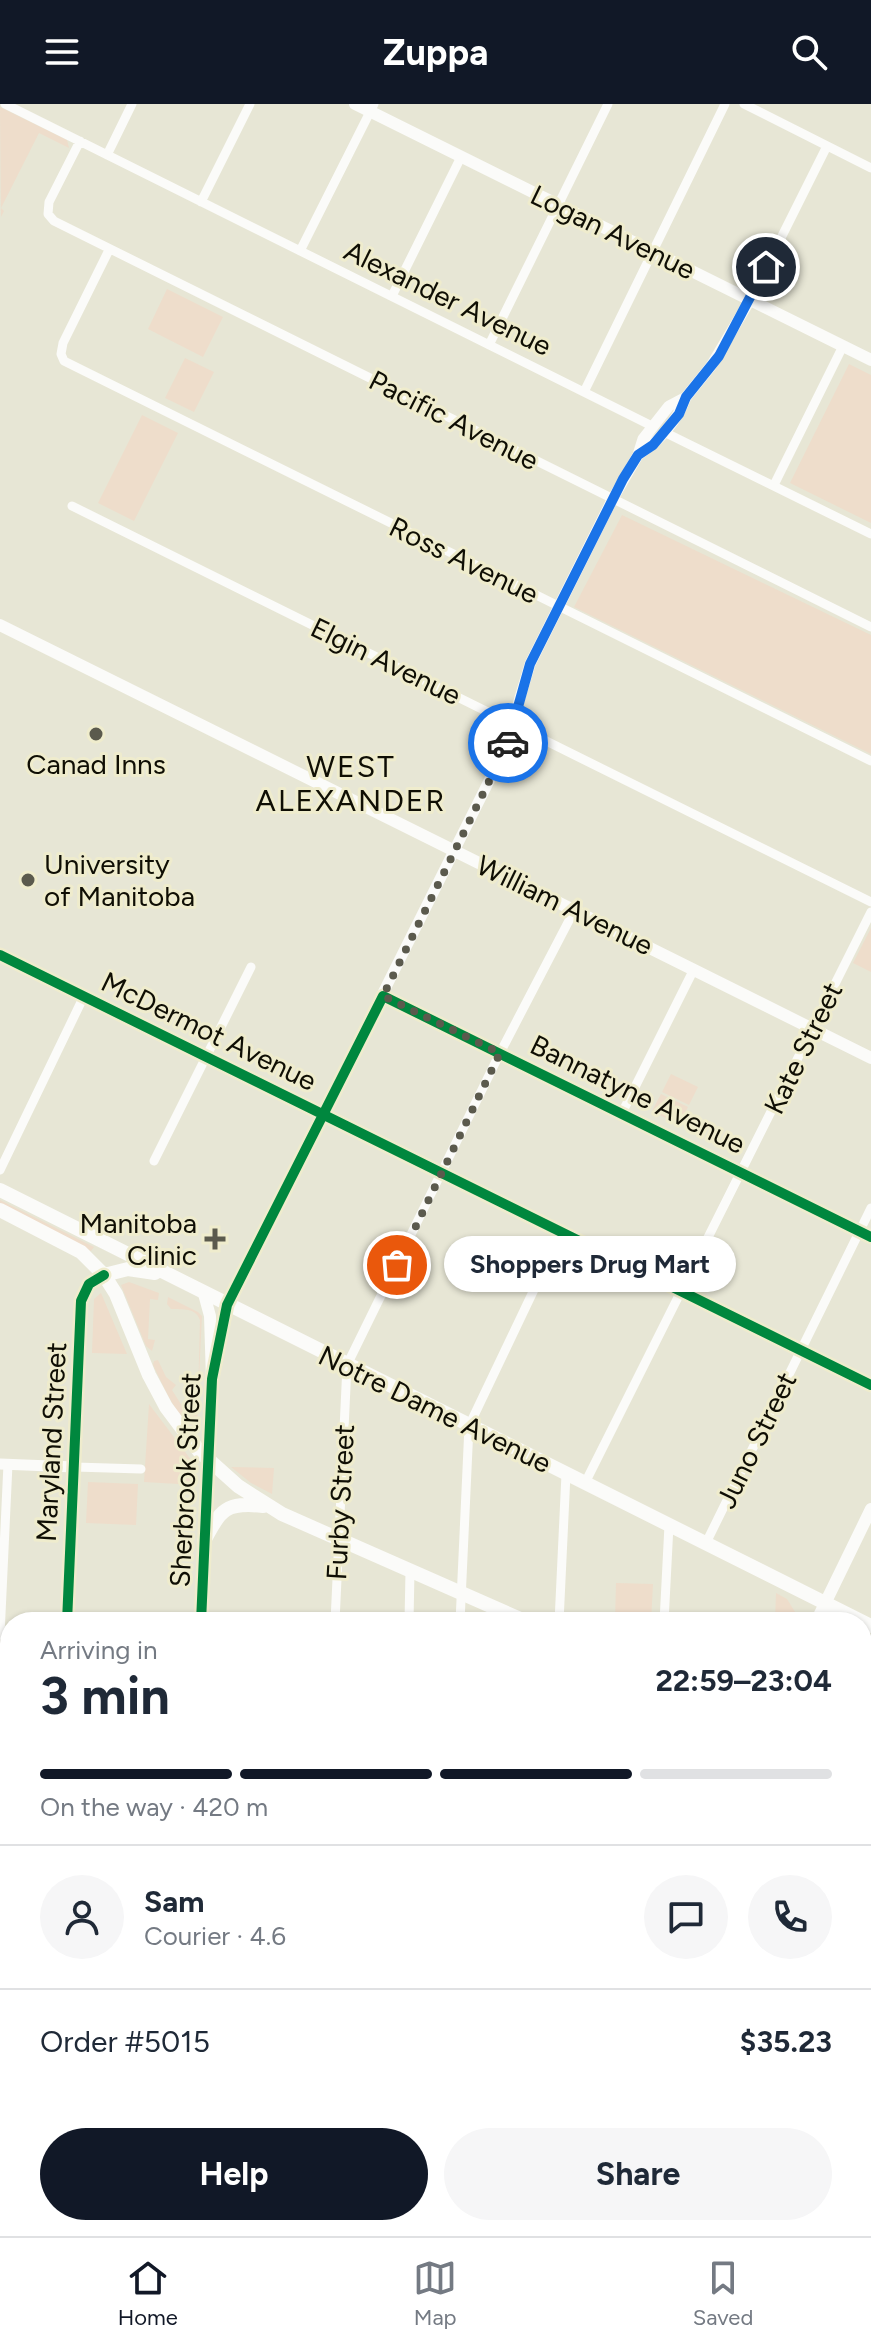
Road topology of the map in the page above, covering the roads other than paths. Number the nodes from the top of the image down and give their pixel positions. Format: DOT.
graph roads {
  1 [pos="132,104"];
  2 [pos="250,104"];
  3 [pos="355,104"];
  4 [pos="608,104"];
  5 [pos="725,104"];
  6 [pos="744,104"];
  7 [pos="12,106"];
  8 [pos="372,108"];
  9 [pos="80,141"];
  10 [pos="827,146"];
  11 [pos="107,155"];
  12 [pos="461,157"];
  13 [pos="871,168"];
  14 [pos="201,202"];
  15 [pos="558,205"];
  16 [pos="109,250"];
  17 [pos="300,251"];
  18 [pos="652,251"];
  19 [pos="392,296"];
  20 [pos="750,300"];
  21 [pos="489,345"];
  22 [pos="843,346"];
  23 [pos="871,360"];
  24 [pos="584,392"];
  25 [pos="658,429"];
  26 [pos="774,485"];
  27 [pos="612,500"];
  28 [pos="72,506"];
  29 [pos="871,534"];
  30 [pos="558,607"];
  31 [pos="0,625"];
  32 [pos="871,627"];
  33 [pos="513,722"];
  34 [pos="871,761"];
  35 [pos="456,851"];
  36 [pos="871,902"];
  37 [pos="575,909"];
  38 [pos="871,912"];
  39 [pos="0,955"];
  40 [pos="251,967"];
  41 [pos="694,969"];
  42 [pos="84,996"];
  43 [pos="383,996"];
  44 [pos="813,1029"];
  45 [pos="500,1053"];
  46 [pos="205,1056"];
  47 [pos="871,1058"];
  48 [pos="622,1113"];
  49 [pos="324,1114"];
  50 [pos="154,1161"];
  51 [pos="0,1170"];
  52 [pos="742,1172"];
  53 [pos="442,1173"];
  54 [pos="0,1190"];
  55 [pos="871,1208"];
  56 [pos="0,1210"];
  57 [pos="859,1231"];
  58 [pos="561,1233"];
  59 [pos="871,1237"];
  60 [pos="163,1274"];
  61 [pos="104,1275"];
  62 [pos="681,1292"];
  63 [pos="204,1294"];
  64 [pos="227,1305"];
  65 [pos="799,1350"];
  66 [pos="347,1365"];
  67 [pos="212,1379"];
  68 [pos="871,1385"];
  69 [pos="469,1426"];
  70 [pos="209,1460"];
  71 [pos="4,1464"];
  72 [pos="75,1467"];
  73 [pos="141,1469"];
  74 [pos="566,1474"];
  75 [pos="585,1483"];
  76 [pos="267,1506"];
  77 [pos="871,1509"];
  78 [pos="669,1525"];
  79 [pos="337,1539"];
  80 [pos="204,1541"];
  81 [pos="706,1543"];
  82 [pos="410,1571"];
  83 [pos="462,1594"];
  84 [pos="825,1603"];
  85 [pos="1,1612"];
  86 [pos="68,1612"];
  87 [pos="201,1612"];
  88 [pos="335,1612"];
  89 [pos="409,1612"];
  90 [pos="461,1612"];
  91 [pos="504,1612"];
  92 [pos="559,1612"];
  93 [pos="665,1612"];
  94 [pos="821,1612"];
  95 [pos="843,1612"];
  1 -- 11 [label="street"];
  2 -- 14 [label="street"];
  3 -- 8 [label="main road, Logan Avenue"];
  4 -- 15 [label="street"];
  5 -- 18 [label="street"];
  6 -- 10 [label="street"];
  7 -- 9 [label="street, Alexander Avenue"];
  8 -- 12 [label="main road, Logan Avenue"];
  8 -- 17 [label="street"];
  9 -- 11 [label="street, Alexander Avenue"];
  9 -- 16 [label="street, Pacific Avenue"];
  10 -- 13 [label="street"];
  10 -- 20 [label="street, Sherbrook Street"];
  11 -- 14 [label="street, Alexander Avenue"];
  12 -- 15 [label="main road, Logan Avenue"];
  12 -- 19 [label="street"];
  14 -- 17 [label="street, Alexander Avenue"];
  15 -- 18 [label="main road, Logan Avenue"];
  15 -- 21 [label="street"];
  16 -- 27 [label="street, Pacific Avenue"];
  16 -- 30 [label="street, Ross Avenue"];
  17 -- 19 [label="street, Alexander Avenue"];
  18 -- 20 [label="main road, Logan Avenue"];
  18 -- 24 [label="street"];
  19 -- 21 [label="street, Alexander Avenue"];
  20 -- 22 [label="main road, Logan Avenue"];
  20 -- 25 [label="street, Sherbrook Street"];
  21 -- 24 [label="street, Alexander Avenue"];
  22 -- 23 [label="main road, Logan Avenue"];
  22 -- 26 [label="street"];
  24 -- 25 [label="street, Alexander Avenue"];
  25 -- 26 [label="street, Alexander Avenue"];
  25 -- 27 [label="street, Sherbrook Street"];
  26 -- 29 [label="street, Alexander Avenue"];
  27 -- 30 [label="street, Sherbrook Street"];
  27 -- 32 [label="street, Pacific Avenue"];
  28 -- 33 [label="street, Elgin Avenue"];
  30 -- 33 [label="street, Sherbrook Street"];
  30 -- 34 [label="street, Ross Avenue"];
  31 -- 35 [label="main road, William Avenue"];
  33 -- 35 [label="street, Sherbrook Street"];
  33 -- 36 [label="street, Elgin Avenue"];
  35 -- 37 [label="main road, William Avenue"];
  35 -- 43 [label="street, Sherbrook Street"];
  37 -- 41 [label="main road, William Avenue"];
  37 -- 45 [label="street, Furby Street"];
  38 -- 44 [label="street, Kate Street"];
  39 -- 42 [label="street, McDermot Avenue"];
  40 -- 46 [label="street"];
  41 -- 44 [label="main road, William Avenue"];
  41 -- 48 [label="street"];
  42 -- 46 [label="street, McDermot Avenue"];
  42 -- 51 [label="street"];
  43 -- 45 [label="street, Bannatyne Avenue"];
  43 -- 49 [label="street, Sherbrook Street"];
  44 -- 47 [label="main road, William Avenue"];
  44 -- 52 [label="street, Kate Street"];
  45 -- 48 [label="street, Bannatyne Avenue"];
  45 -- 53 [label="street, Furby Street"];
  46 -- 49 [label="street, McDermot Avenue"];
  46 -- 50 [label="street"];
  48 -- 52 [label="street, Bannatyne Avenue"];
  49 -- 53 [label="street, McDermot Avenue"];
  49 -- 64 [label="street, Sherbrook Street"];
  52 -- 57 [label="street, Bannatyne Avenue"];
  52 -- 62 [label="street, Kate Street"];
  53 -- 58 [label="street, McDermot Avenue"];
  53 -- 66 [label="street, Furby Street"];
  54 -- 60 [label="main road, Notre Dame Avenue"];
  55 -- 57 [label="street, Juno Street"];
  56 -- 61 [label="main road"];
  57 -- 59 [label="street, Bannatyne Avenue"];
  57 -- 65 [label="street, Juno Street"];
  58 -- 62 [label="street, McDermot Avenue"];
  58 -- 69 [label="street"];
  60 -- 61 [label="main road"];
  60 -- 63 [label="main road, Notre Dame Avenue"];
  61 -- 70 [label="main road"];
  61 -- 72 [label="main road, Maryland Street"];
  62 -- 65 [label="street, McDermot Avenue"];
  62 -- 75 [label="street, Kate Street"];
  63 -- 64 [label="main road, Notre Dame Avenue"];
  63 -- 67 [label="main road, Sherbrook Street"];
  64 -- 66 [label="main road, Notre Dame Avenue"];
  64 -- 67 [label="main road, Sherbrook Street"];
  65 -- 68 [label="street, McDermot Avenue"];
  65 -- 81 [label="street, Juno Street"];
  66 -- 69 [label="main road, Notre Dame Avenue"];
  66 -- 79 [label="street, Furby Street"];
  67 -- 70 [label="main road, Sherbrook Street"];
  69 -- 74 [label="main road, Notre Dame Avenue"];
  69 -- 83 [label="street"];
  70 -- 76 [label="main road"];
  70 -- 80 [label="main road, Sherbrook Street"];
  71 -- 72 [label="street"];
  71 -- 85 [label="street"];
  72 -- 73 [label="street"];
  72 -- 86 [label="main road, Maryland Street"];
  74 -- 75 [label="main road, Notre Dame Avenue"];
  74 -- 92 [label="street"];
  75 -- 78 [label="main road, Notre Dame Avenue"];
  76 -- 79 [label="main road"];
  76 -- 80 [label="main road"];
  77 -- 84 [label="main road"];
  78 -- 81 [label="main road, Notre Dame Avenue"];
  78 -- 93 [label="street"];
  79 -- 82 [label="main road"];
  79 -- 88 [label="street, Furby Street"];
  80 -- 87 [label="main road, Sherbrook Street"];
  81 -- 84 [label="main road, Notre Dame Avenue"];
  82 -- 83 [label="main road"];
  82 -- 89 [label="street"];
  83 -- 90 [label="street"];
  83 -- 91 [label="main road"];
  84 -- 94 [label="main road"];
  84 -- 95 [label="main road, Notre Dame Avenue"];
}
